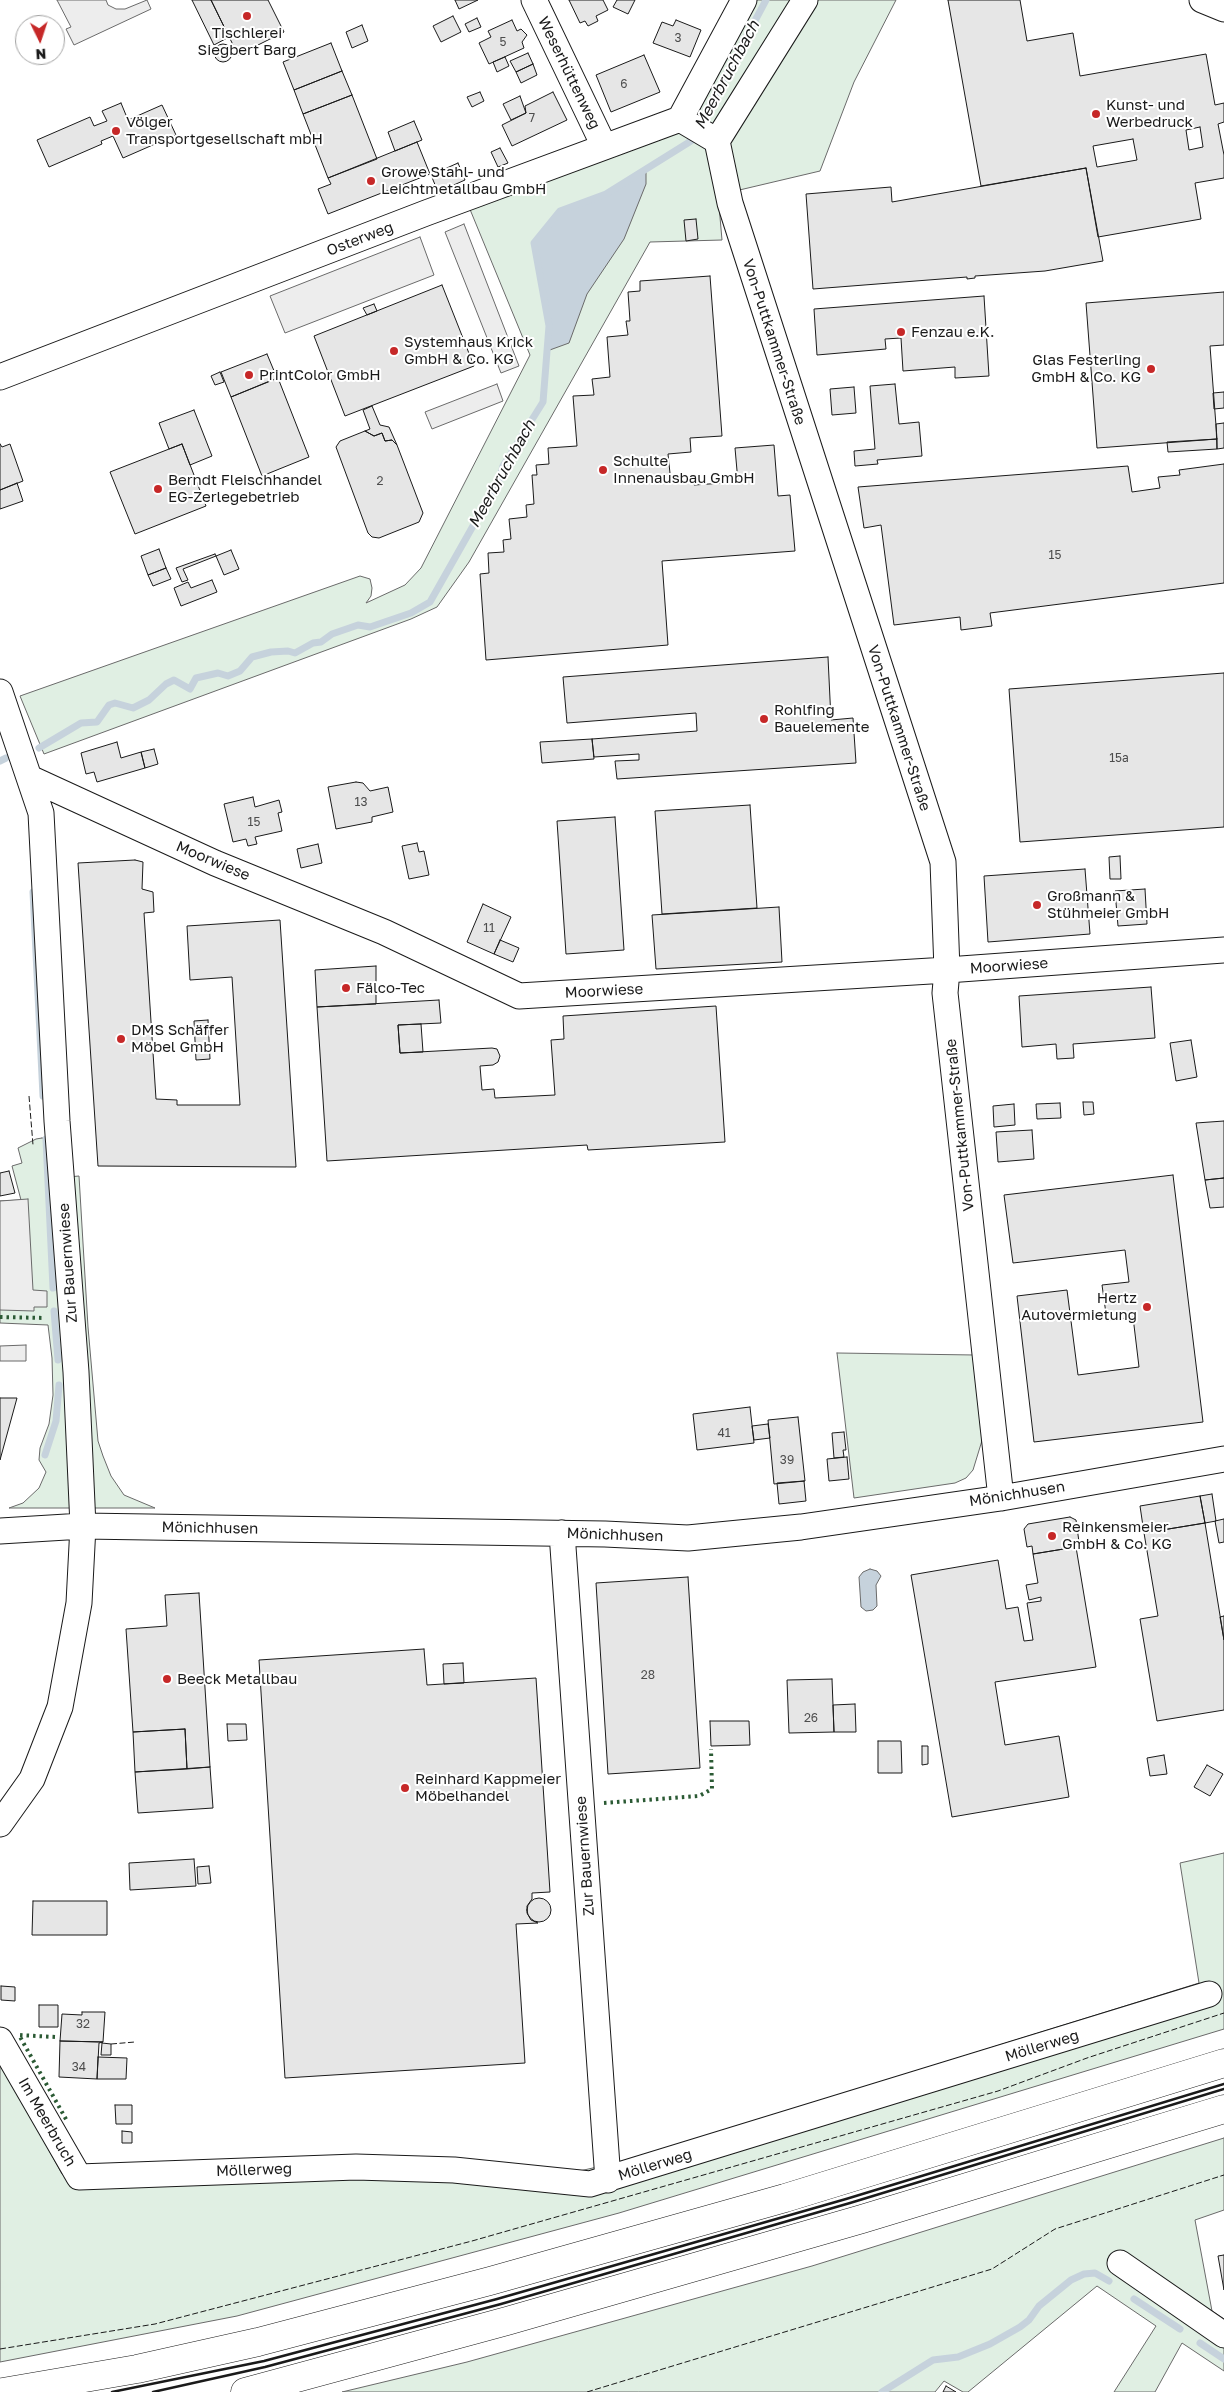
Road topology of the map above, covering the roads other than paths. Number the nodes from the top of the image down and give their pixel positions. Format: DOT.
graph roads {
  1 [pos="534,0"];
  2 [pos="744,0"];
  3 [pos="805,0"];
  4 [pos="1202,0"];
  5 [pos="1224,9"];
  6 [pos="680,119"];
  7 [pos="715,139"];
  8 [pos="604,146"];
  9 [pos="0,377"];
  10 [pos="0,692"];
  11 [pos="30,778"];
  12 [pos="1224,950"];
  13 [pos="947,970"];
  14 [pos="1224,1459"];
  15 [pos="1001,1498"];
  16 [pos="84,1526"];
  17 [pos="0,1531"];
  18 [pos="562,1533"];
  19 [pos="0,1824"];
  20 [pos="1209,1994"];
  21 [pos="0,2040"];
  22 [pos="1224,2063"];
  23 [pos="1224,2109"];
  24 [pos="79,2177"];
  25 [pos="608,2180"];
  26 [pos="1120,2263"];
  27 [pos="1224,2335"];
  28 [pos="3,2392"];
  29 [pos="244,2392"];
  1 -- 8 [label="street, Weserhüttenweg"];
  2 -- 6 [label="street"];
  3 -- 7 [label="street"];
  4 -- 5 [label="street"];
  6 -- 7 [label="street"];
  6 -- 8 [label="street, Osterweg"];
  7 -- 13 [label="street, Von-Puttkammer-Straße"];
  8 -- 9 [label="street, Osterweg"];
  10 -- 11 [label="street, Zur Bauernwiese"];
  11 -- 13 [label="street, Moorwiese"];
  11 -- 16 [label="street, Zur Bauernwiese"];
  12 -- 13 [label="street, Moorwiese"];
  13 -- 15 [label="street, Von-Puttkammer-Straße"];
  14 -- 15 [label="street, Mönichhusen"];
  15 -- 18 [label="street, Mönichhusen"];
  16 -- 17 [label="street, Mönichhusen"];
  16 -- 18 [label="street, Mönichhusen"];
  16 -- 19 [label="street, Zur Bauernwiese"];
  18 -- 25 [label="street, Zur Bauernwiese"];
  20 -- 25 [label="street, Möllerweg"];
  21 -- 24 [label="street, Im Meerbruch"];
  22 -- 28 [label="highway"];
  23 -- 29 [label="highway"];
  24 -- 25 [label="street, Möllerweg"];
  26 -- 27 [label="street"];
}
